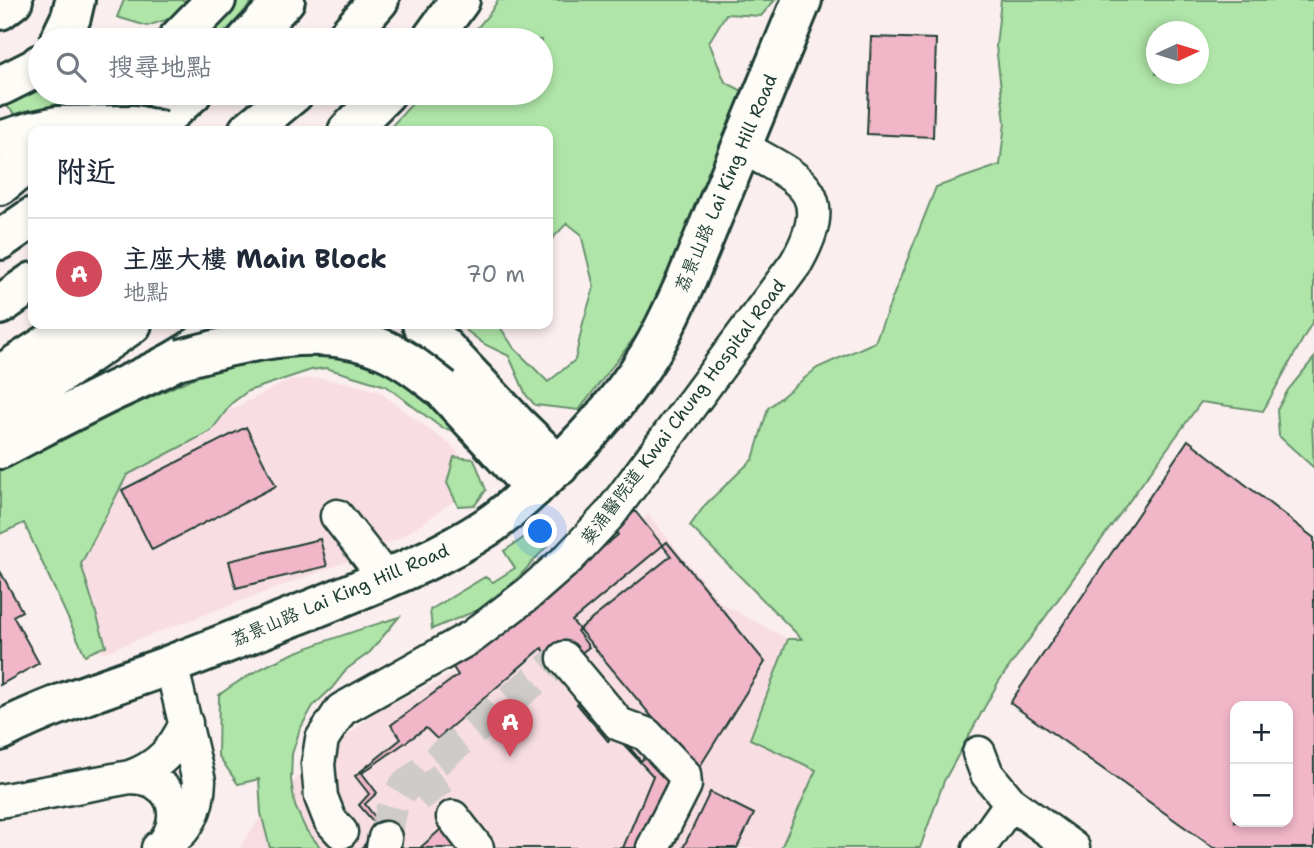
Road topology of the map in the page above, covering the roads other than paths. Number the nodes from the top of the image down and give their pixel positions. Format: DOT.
graph roads {
  1 [pos="13,0"];
  2 [pos="75,0"];
  3 [pos="216,0"];
  4 [pos="285,0"];
  5 [pos="379,0"];
  6 [pos="460,0"];
  7 [pos="802,0"];
  8 [pos="0,10"];
  9 [pos="64,28"];
  10 [pos="185,28"];
  11 [pos="258,28"];
  12 [pos="354,28"];
  13 [pos="440,28"];
  14 [pos="28,69"];
  15 [pos="0,86"];
  16 [pos="98,105"];
  17 [pos="178,105"];
  18 [pos="279,105"];
  19 [pos="374,105"];
  20 [pos="57,126"];
  21 [pos="73,126"];
  22 [pos="140,126"];
  23 [pos="154,126"];
  24 [pos="254,126"];
  25 [pos="353,126"];
  26 [pos="28,133"];
  27 [pos="0,141"];
  28 [pos="742,147"];
  29 [pos="28,163"];
  30 [pos="0,185"];
  31 [pos="28,220"];
  32 [pos="0,240"];
  33 [pos="28,285"];
  34 [pos="0,305"];
  35 [pos="71,329"];
  36 [pos="125,329"];
  37 [pos="218,329"];
  38 [pos="427,329"];
  39 [pos="181,359"];
  40 [pos="0,375"];
  41 [pos="0,415"];
  42 [pos="0,449"];
  43 [pos="546,477"];
  44 [pos="351,528"];
  45 [pos="386,579"];
  46 [pos="576,657"];
  47 [pos="171,664"];
  48 [pos="186,723"];
  49 [pos="0,731"];
  50 [pos="979,753"];
  51 [pos="130,777"];
  52 [pos="0,801"];
  53 [pos="1011,803"];
  54 [pos="692,806"];
  55 [pos="453,817"];
  56 [pos="364,842"];
  57 [pos="160,847"];
  58 [pos="477,848"];
  59 [pos="653,848"];
  60 [pos="672,848"];
  61 [pos="979,848"];
  62 [pos="1073,848"];
  1 -- 8 [label="main road"];
  2 -- 9 [label="main road"];
  3 -- 10 [label="main road"];
  4 -- 11 [label="main road"];
  5 -- 12 [label="main road"];
  6 -- 13 [label="main road"];
  7 -- 28 [label="main road, 荔景山路 Lai King Hill Road"];
  14 -- 15 [label="main road"];
  16 -- 21 [label="main road"];
  17 -- 23 [label="main road"];
  18 -- 24 [label="main road"];
  19 -- 25 [label="main road"];
  20 -- 22 [label="main road, bridge"];
  26 -- 27 [label="main road"];
  28 -- 43 [label="main road, 荔景山路 Lai King Hill Road"];
  28 -- 56 [label="street, 葵涌醫院道 Kwai Chung Hospital Road"];
  29 -- 30 [label="main road"];
  31 -- 32 [label="main road"];
  33 -- 34 [label="main road"];
  35 -- 40 [label="main road"];
  36 -- 41 [label="main road"];
  37 -- 39 [label="main road"];
  38 -- 43 [label="main road"];
  39 -- 42 [label="main road"];
  39 -- 43 [label="main road, bridge"];
  43 -- 45 [label="main road, 荔景山路 Lai King Hill Road"];
  44 -- 45 [label="street"];
  45 -- 47 [label="main road, 荔景山路 Lai King Hill Road"];
  46 -- 59 [label="street"];
  47 -- 48 [label="street"];
  47 -- 49 [label="main road, 荔景山路 Lai King Hill Road"];
  48 -- 51 [label="street"];
  48 -- 57 [label="street"];
  50 -- 53 [label="street"];
  51 -- 52 [label="street"];
  51 -- 57 [label="street"];
  53 -- 61 [label="street"];
  53 -- 62 [label="street"];
  54 -- 60 [label="street"];
  55 -- 58 [label="street"];
}
